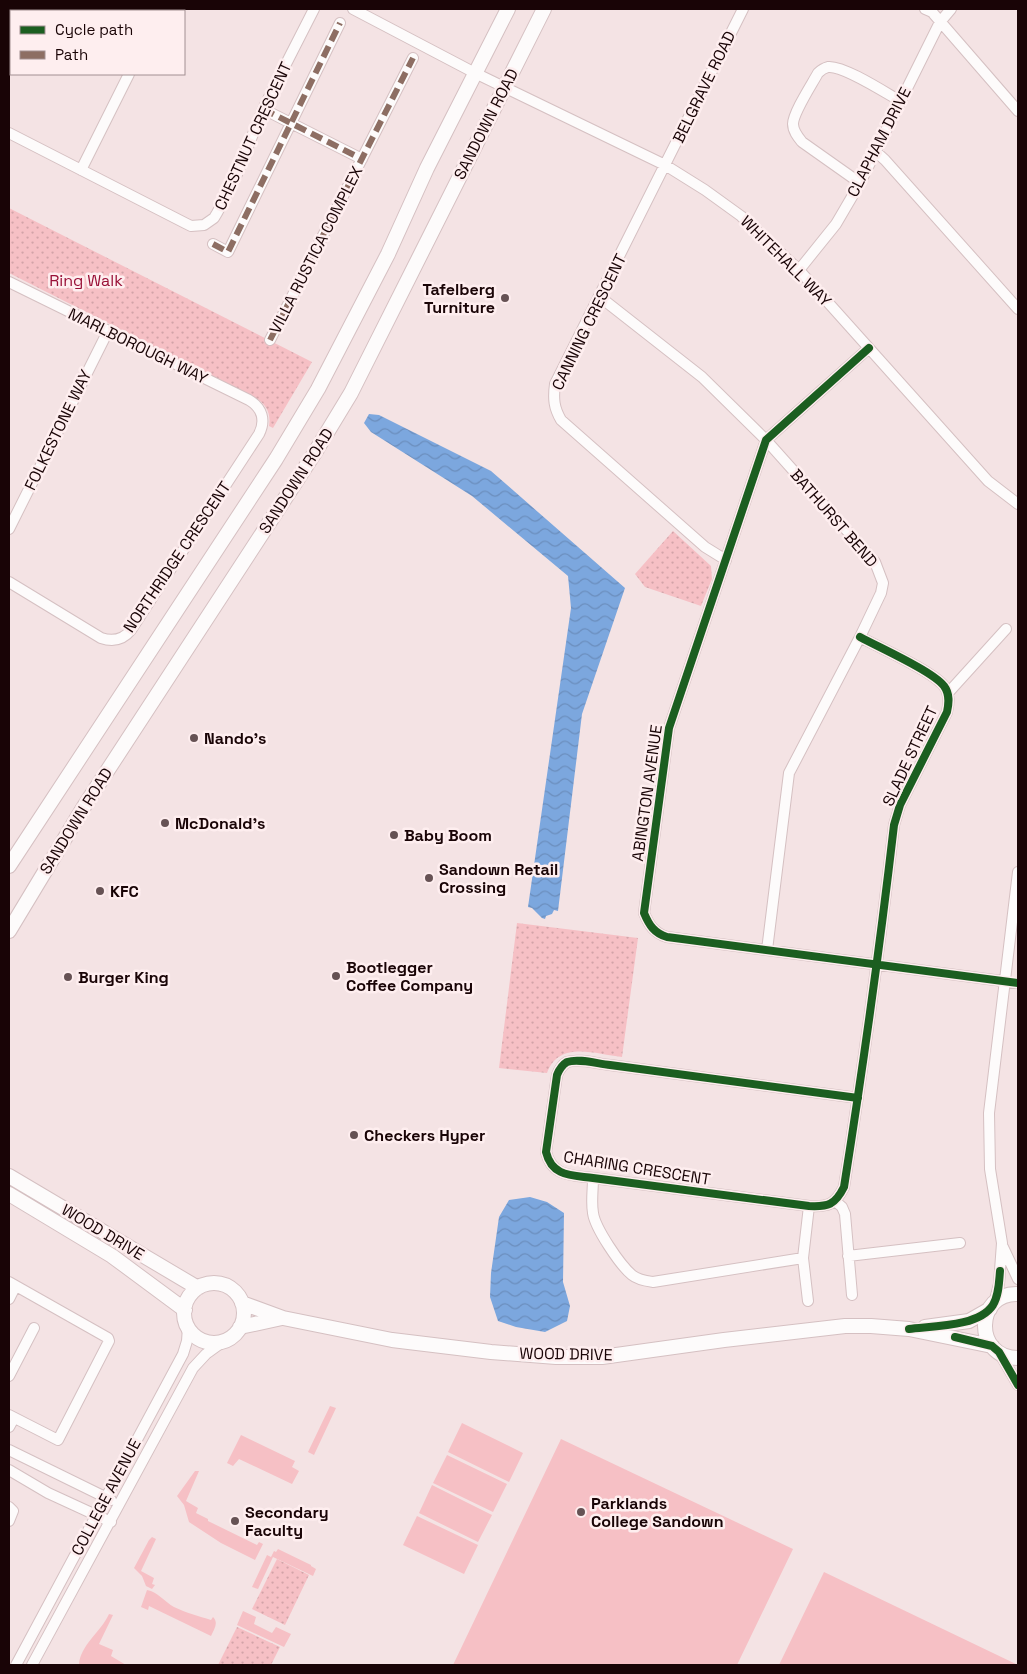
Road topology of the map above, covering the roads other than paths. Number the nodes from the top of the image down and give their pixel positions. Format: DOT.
graph roads {
  1 [pos="314,9"];
  2 [pos="353,9"];
  3 [pos="508,9"];
  4 [pos="544,9"];
  5 [pos="743,9"];
  6 [pos="925,9"];
  7 [pos="951,9"];
  8 [pos="940,22"];
  9 [pos="340,23"];
  10 [pos="413,58"];
  11 [pos="475,73"];
  12 [pos="129,75"];
  13 [pos="504,87"];
  14 [pos="900,101"];
  15 [pos="264,109"];
  16 [pos="1018,111"];
  17 [pos="291,123"];
  18 [pos="9,133"];
  19 [pos="875,152"];
  20 [pos="362,160"];
  21 [pos="665,165"];
  22 [pos="81,170"];
  23 [pos="860,183"];
  24 [pos="213,244"];
  25 [pos="798,270"];
  26 [pos="9,282"];
  27 [pos="600,297"];
  28 [pos="1018,309"];
  29 [pos="108,331"];
  30 [pos="270,340"];
  31 [pos="869,348"];
  32 [pos="262,415"];
  33 [pos="766,440"];
  34 [pos="1018,504"];
  35 [pos="9,529"];
  36 [pos="726,560"];
  37 [pos="9,582"];
  38 [pos="1006,629"];
  39 [pos="860,637"];
  40 [pos="948,693"];
  41 [pos="9,866"];
  42 [pos="1018,872"];
  43 [pos="9,931"];
  44 [pos="767,950"];
  45 [pos="878,965"];
  46 [pos="1005,981"];
  47 [pos="1018,983"];
  48 [pos="858,1098"];
  49 [pos="9,1176"];
  50 [pos="593,1178"];
  51 [pos="9,1194"];
  52 [pos="835,1201"];
  53 [pos="809,1206"];
  54 [pos="960,1242"];
  55 [pos="1002,1243"];
  56 [pos="848,1256"];
  57 [pos="802,1258"];
  58 [pos="1018,1279"];
  59 [pos="12,1285"];
  60 [pos="198,1288"];
  61 [pos="1018,1294"];
  62 [pos="852,1295"];
  63 [pos="9,1299"];
  64 [pos="808,1301"];
  65 [pos="242,1303"];
  66 [pos="992,1306"];
  67 [pos="185,1310"];
  68 [pos="283,1318"];
  69 [pos="188,1327"];
  70 [pos="34,1328"];
  71 [pos="240,1328"];
  72 [pos="909,1329"];
  73 [pos="224,1341"];
  74 [pos="995,1349"];
  75 [pos="1018,1358"];
  76 [pos="9,1376"];
  77 [pos="1018,1385"];
  78 [pos="11,1420"];
  79 [pos="9,1450"];
  80 [pos="9,1470"];
  81 [pos="106,1497"];
  82 [pos="120,1505"];
  83 [pos="9,1507"];
  84 [pos="97,1515"];
  85 [pos="9,1521"];
  86 [pos="111,1522"];
  87 [pos="16,1665"];
  88 [pos="32,1665"];
  1 -- 15 [label="street, CHESTNUT CRESCENT"];
  2 -- 11 [label="street, WHITEHALL WAY"];
  3 -- 11 [label="main road, SANDOWN ROAD"];
  4 -- 13 [label="main road, SANDOWN ROAD"];
  5 -- 21 [label="street, BELGRAVE ROAD"];
  6 -- 8 [label="street"];
  7 -- 8 [label="street, CLAPHAM DRIVE"];
  8 -- 14 [label="street, CLAPHAM DRIVE"];
  8 -- 16 [label="street"];
  9 -- 17 [label="street"];
  10 -- 20 [label="street, VILLA RUSTICA COMPLEX"];
  11 -- 13 [label="street, WHITEHALL WAY"];
  11 -- 41 [label="main road, SANDOWN ROAD"];
  12 -- 22 [label="street"];
  13 -- 21 [label="street, WHITEHALL WAY"];
  13 -- 43 [label="main road, SANDOWN ROAD"];
  14 -- 19 [label="street, CLAPHAM DRIVE"];
  14 -- 23 [label="street"];
  15 -- 17 [label="street, VILLA RUSTICA COMPLEX"];
  15 -- 22 [label="street, CHESTNUT CRESCENT"];
  17 -- 20 [label="street, VILLA RUSTICA COMPLEX"];
  17 -- 24 [label="street"];
  18 -- 22 [label="street, CHESTNUT CRESCENT"];
  19 -- 23 [label="street, CLAPHAM DRIVE"];
  19 -- 28 [label="street"];
  20 -- 30 [label="street, VILLA RUSTICA COMPLEX"];
  21 -- 25 [label="street, WHITEHALL WAY"];
  21 -- 27 [label="street, CANNING CRESCENT"];
  23 -- 25 [label="street, CLAPHAM DRIVE"];
  25 -- 31 [label="street, WHITEHALL WAY"];
  26 -- 29 [label="street, MARLBOROUGH WAY"];
  27 -- 33 [label="street, BATHURST BEND"];
  27 -- 36 [label="street, CANNING CRESCENT"];
  29 -- 32 [label="street, MARLBOROUGH WAY"];
  29 -- 35 [label="street, FOLKESTONE WAY"];
  31 -- 33 [label="street, ABINGTON AVENUE"];
  31 -- 34 [label="street, WHITEHALL WAY"];
  32 -- 37 [label="street, NORTHRIDGE CRESCENT"];
  33 -- 36 [label="street, ABINGTON AVENUE"];
  33 -- 39 [label="street, BATHURST BEND"];
  36 -- 44 [label="street, ABINGTON AVENUE"];
  38 -- 40 [label="street"];
  39 -- 40 [label="street, SLADE STREET"];
  39 -- 44 [label="street, BATHURST BEND"];
  40 -- 45 [label="street, SLADE STREET"];
  42 -- 46 [label="street"];
  44 -- 45 [label="street, ABINGTON AVENUE"];
  45 -- 46 [label="street, ABINGTON AVENUE"];
  45 -- 48 [label="street"];
  46 -- 47 [label="street, ABINGTON AVENUE"];
  46 -- 55 [label="street"];
  48 -- 50 [label="street, CHARING CRESCENT"];
  48 -- 52 [label="street"];
  49 -- 60 [label="main road, WOOD DRIVE"];
  50 -- 53 [label="street, CHARING CRESCENT"];
  50 -- 57 [label="street, CHARING CRESCENT"];
  51 -- 67 [label="main road, WOOD DRIVE"];
  52 -- 53 [label="street, CHARING CRESCENT"];
  52 -- 56 [label="street"];
  53 -- 57 [label="street"];
  54 -- 56 [label="street"];
  55 -- 58 [label="street"];
  55 -- 66 [label="street"];
  56 -- 62 [label="street"];
  57 -- 64 [label="street"];
  59 -- 63 [label="street"];
  59 -- 78 [label="street"];
  60 -- 65 [label="main road"];
  60 -- 67 [label="main road"];
  61 -- 66 [label="main road, WOOD DRIVE"];
  65 -- 68 [label="main road, WOOD DRIVE"];
  65 -- 71 [label="main road"];
  66 -- 72 [label="main road, WOOD DRIVE"];
  66 -- 74 [label="main road"];
  67 -- 69 [label="main road"];
  68 -- 71 [label="main road, WOOD DRIVE"];
  68 -- 72 [label="main road, WOOD DRIVE"];
  69 -- 73 [label="main road"];
  69 -- 81 [label="street, COLLEGE AVENUE"];
  70 -- 76 [label="street"];
  71 -- 73 [label="main road"];
  72 -- 74 [label="main road, WOOD DRIVE"];
  73 -- 82 [label="street, COLLEGE AVENUE"];
  74 -- 75 [label="main road, WOOD DRIVE"];
  74 -- 77 [label="street"];
  79 -- 81 [label="street"];
  80 -- 84 [label="street"];
  81 -- 82 [label="street"];
  81 -- 84 [label="street, COLLEGE AVENUE"];
  82 -- 86 [label="street, COLLEGE AVENUE"];
  83 -- 85 [label="street"];
  84 -- 86 [label="street"];
  84 -- 87 [label="street, COLLEGE AVENUE"];
  86 -- 88 [label="street, COLLEGE AVENUE"];
}
